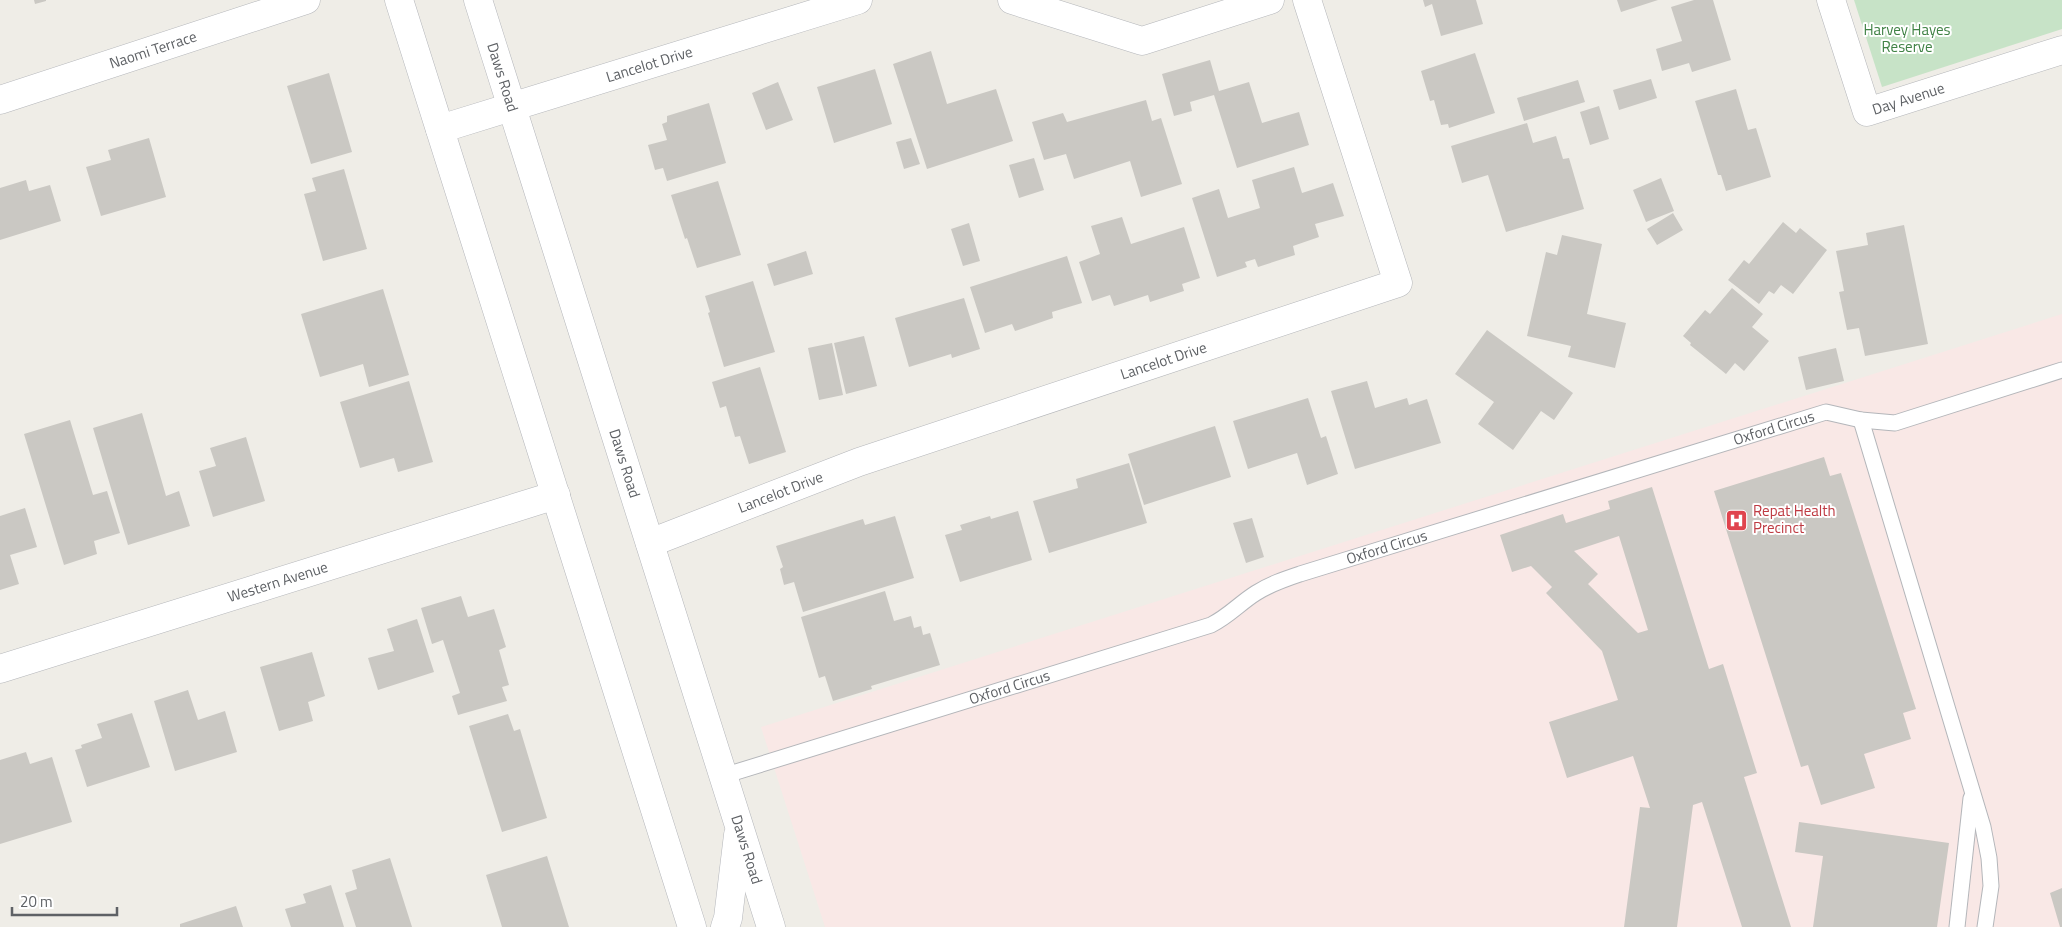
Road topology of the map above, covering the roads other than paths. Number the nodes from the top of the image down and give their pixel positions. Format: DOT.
graph roads {
  1 [pos="306,0"];
  2 [pos="399,0"];
  3 [pos="478,0"];
  4 [pos="858,0"];
  5 [pos="1012,0"];
  6 [pos="1270,0"];
  7 [pos="1307,0"];
  8 [pos="1831,0"];
  9 [pos="2062,50"];
  10 [pos="0,100"];
  11 [pos="512,107"];
  12 [pos="440,129"];
  13 [pos="2062,370"];
  14 [pos="1861,420"];
  15 [pos="556,495"];
  16 [pos="650,543"];
  17 [pos="0,669"];
  18 [pos="723,776"];
  19 [pos="1972,792"];
  20 [pos="739,826"];
  21 [pos="692,927"];
  22 [pos="726,927"];
  23 [pos="771,927"];
  24 [pos="1957,927"];
  25 [pos="1985,927"];
  1 -- 10 [label="street, Naomi Terrace"];
  2 -- 12 [label="street"];
  3 -- 11 [label="street, Daws Road"];
  4 -- 11 [label="street, Lancelot Drive"];
  5 -- 6 [label="street"];
  7 -- 16 [label="street, Lancelot Drive"];
  8 -- 9 [label="street, Day Avenue"];
  11 -- 12 [label="street, Lancelot Drive"];
  11 -- 16 [label="street, Daws Road"];
  12 -- 15 [label="street"];
  13 -- 14 [label="lane, Oxford Circus"];
  14 -- 18 [label="lane, Oxford Circus"];
  14 -- 19 [label="lane"];
  15 -- 17 [label="street, Western Avenue"];
  15 -- 21 [label="street"];
  16 -- 18 [label="street, Daws Road"];
  18 -- 20 [label="street, Daws Road"];
  19 -- 24 [label="lane"];
  19 -- 25 [label="lane"];
  20 -- 22 [label="street"];
  20 -- 23 [label="street, Daws Road"];
}
